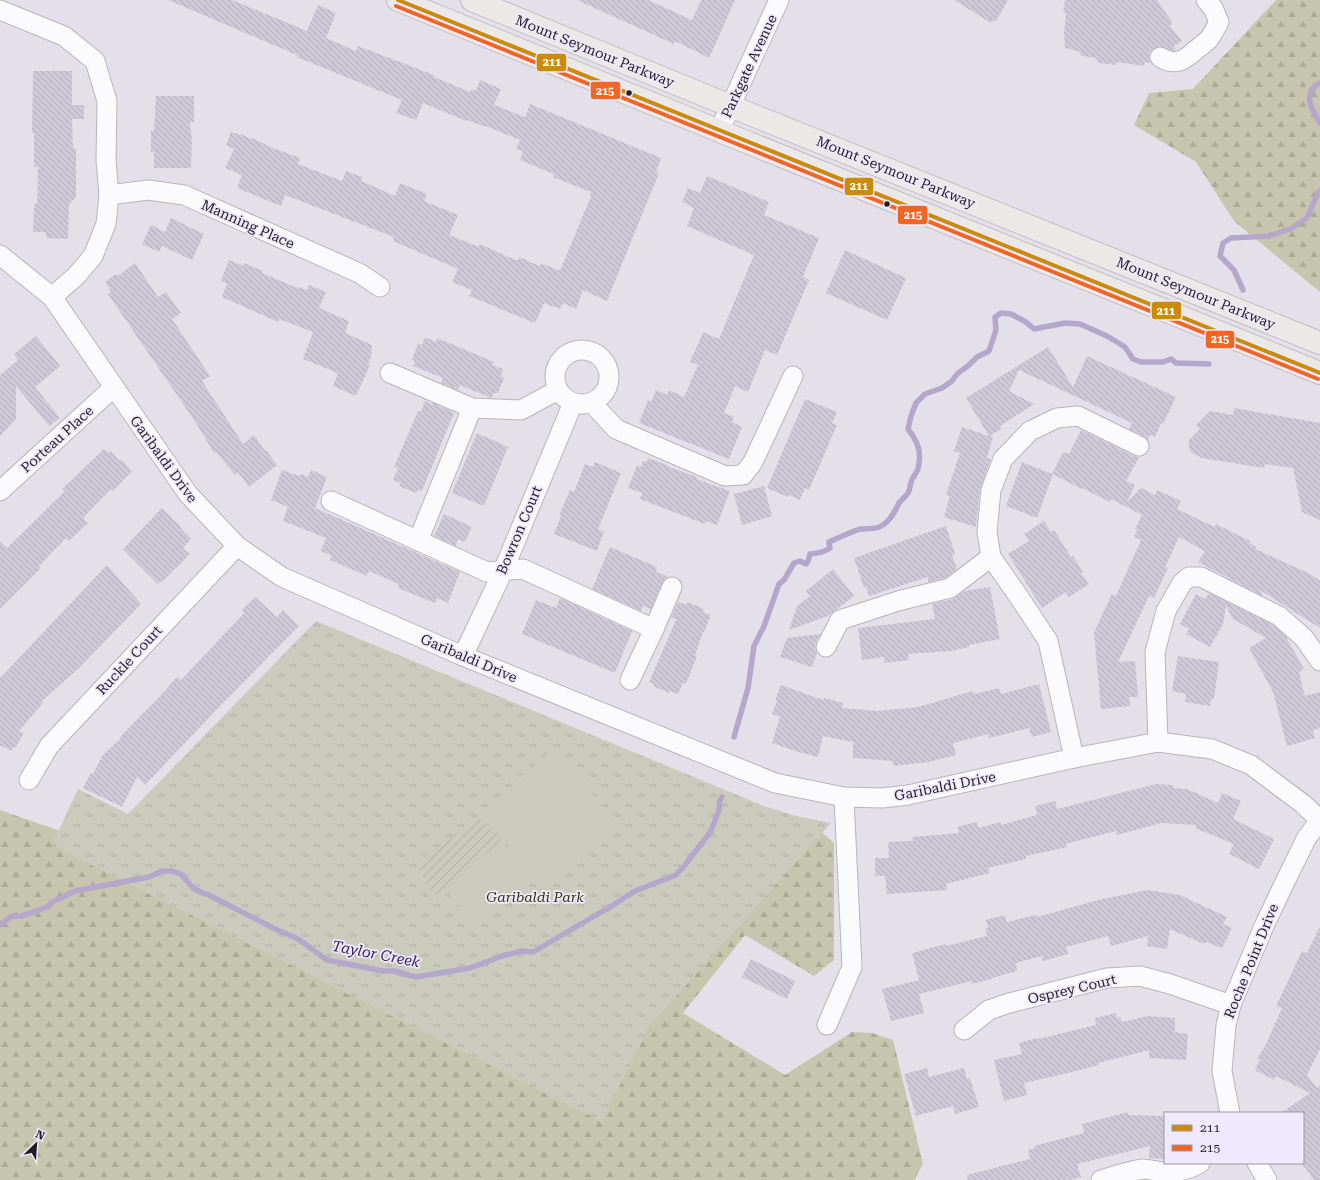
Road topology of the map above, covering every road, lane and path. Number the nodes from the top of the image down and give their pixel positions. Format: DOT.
graph roads {
  1 [pos="398,0"];
  2 [pos="472,0"];
  3 [pos="779,0"];
  4 [pos="1206,0"];
  5 [pos="0,10"];
  6 [pos="1160,57"];
  7 [pos="730,106"];
  8 [pos="719,131"];
  9 [pos="109,195"];
  10 [pos="0,255"];
  11 [pos="380,287"];
  12 [pos="52,298"];
  13 [pos="1320,343"];
  14 [pos="390,373"];
  15 [pos="1320,373"];
  16 [pos="793,376"];
  17 [pos="114,387"];
  18 [pos="558,390"];
  19 [pos="573,403"];
  20 [pos="592,403"];
  21 [pos="472,408"];
  22 [pos="1139,446"];
  23 [pos="0,491"];
  24 [pos="331,502"];
  25 [pos="418,541"];
  26 [pos="237,546"];
  27 [pos="991,557"];
  28 [pos="502,571"];
  29 [pos="672,587"];
  30 [pos="654,629"];
  31 [pos="826,647"];
  32 [pos="463,656"];
  33 [pos="1320,661"];
  34 [pos="630,680"];
  35 [pos="1158,742"];
  36 [pos="1074,758"];
  37 [pos="29,780"];
  38 [pos="844,797"];
  39 [pos="1320,820"];
  40 [pos="1231,1005"];
  41 [pos="827,1025"];
  42 [pos="964,1030"];
  43 [pos="1230,1112"];
  44 [pos="1198,1164"];
  45 [pos="1257,1164"];
  46 [pos="1101,1180"];
  47 [pos="1267,1180"];
  1 -- 8 [label="main road, Mount Seymour Parkway"];
  2 -- 7 [label="main road, Mount Seymour Parkway"];
  3 -- 7 [label="street, Parkgate Avenue"];
  4 -- 6 [label="street"];
  5 -- 9 [label="street"];
  7 -- 8 [label="street, Parkgate Avenue"];
  7 -- 13 [label="main road, Mount Seymour Parkway"];
  8 -- 15 [label="main road, Mount Seymour Parkway"];
  9 -- 11 [label="street, Manning Place"];
  9 -- 12 [label="street"];
  10 -- 12 [label="street, Garibaldi Drive"];
  12 -- 17 [label="street, Garibaldi Drive"];
  14 -- 21 [label="street"];
  16 -- 20 [label="street"];
  17 -- 23 [label="street, Porteau Place"];
  17 -- 26 [label="street, Garibaldi Drive"];
  18 -- 19 [label="street"];
  18 -- 20 [label="street"];
  18 -- 21 [label="street"];
  19 -- 20 [label="street"];
  19 -- 28 [label="street, Bowron Court"];
  21 -- 25 [label="street"];
  22 -- 27 [label="street"];
  24 -- 25 [label="street"];
  25 -- 28 [label="street"];
  26 -- 32 [label="street, Garibaldi Drive"];
  26 -- 37 [label="street, Ruckle Court"];
  27 -- 31 [label="street"];
  27 -- 36 [label="street"];
  28 -- 30 [label="street"];
  28 -- 32 [label="street, Bowron Court"];
  29 -- 30 [label="street"];
  30 -- 34 [label="street"];
  32 -- 38 [label="street, Garibaldi Drive"];
  33 -- 35 [label="street"];
  35 -- 36 [label="street, Garibaldi Drive"];
  35 -- 39 [label="street, Garibaldi Drive"];
  36 -- 38 [label="street, Garibaldi Drive"];
  38 -- 41 [label="street"];
  39 -- 40 [label="street, Roche Point Drive"];
  40 -- 42 [label="street, Osprey Court"];
  40 -- 43 [label="street, Roche Point Drive"];
  44 -- 46 [label="street"];
  45 -- 47 [label="street"];
}
